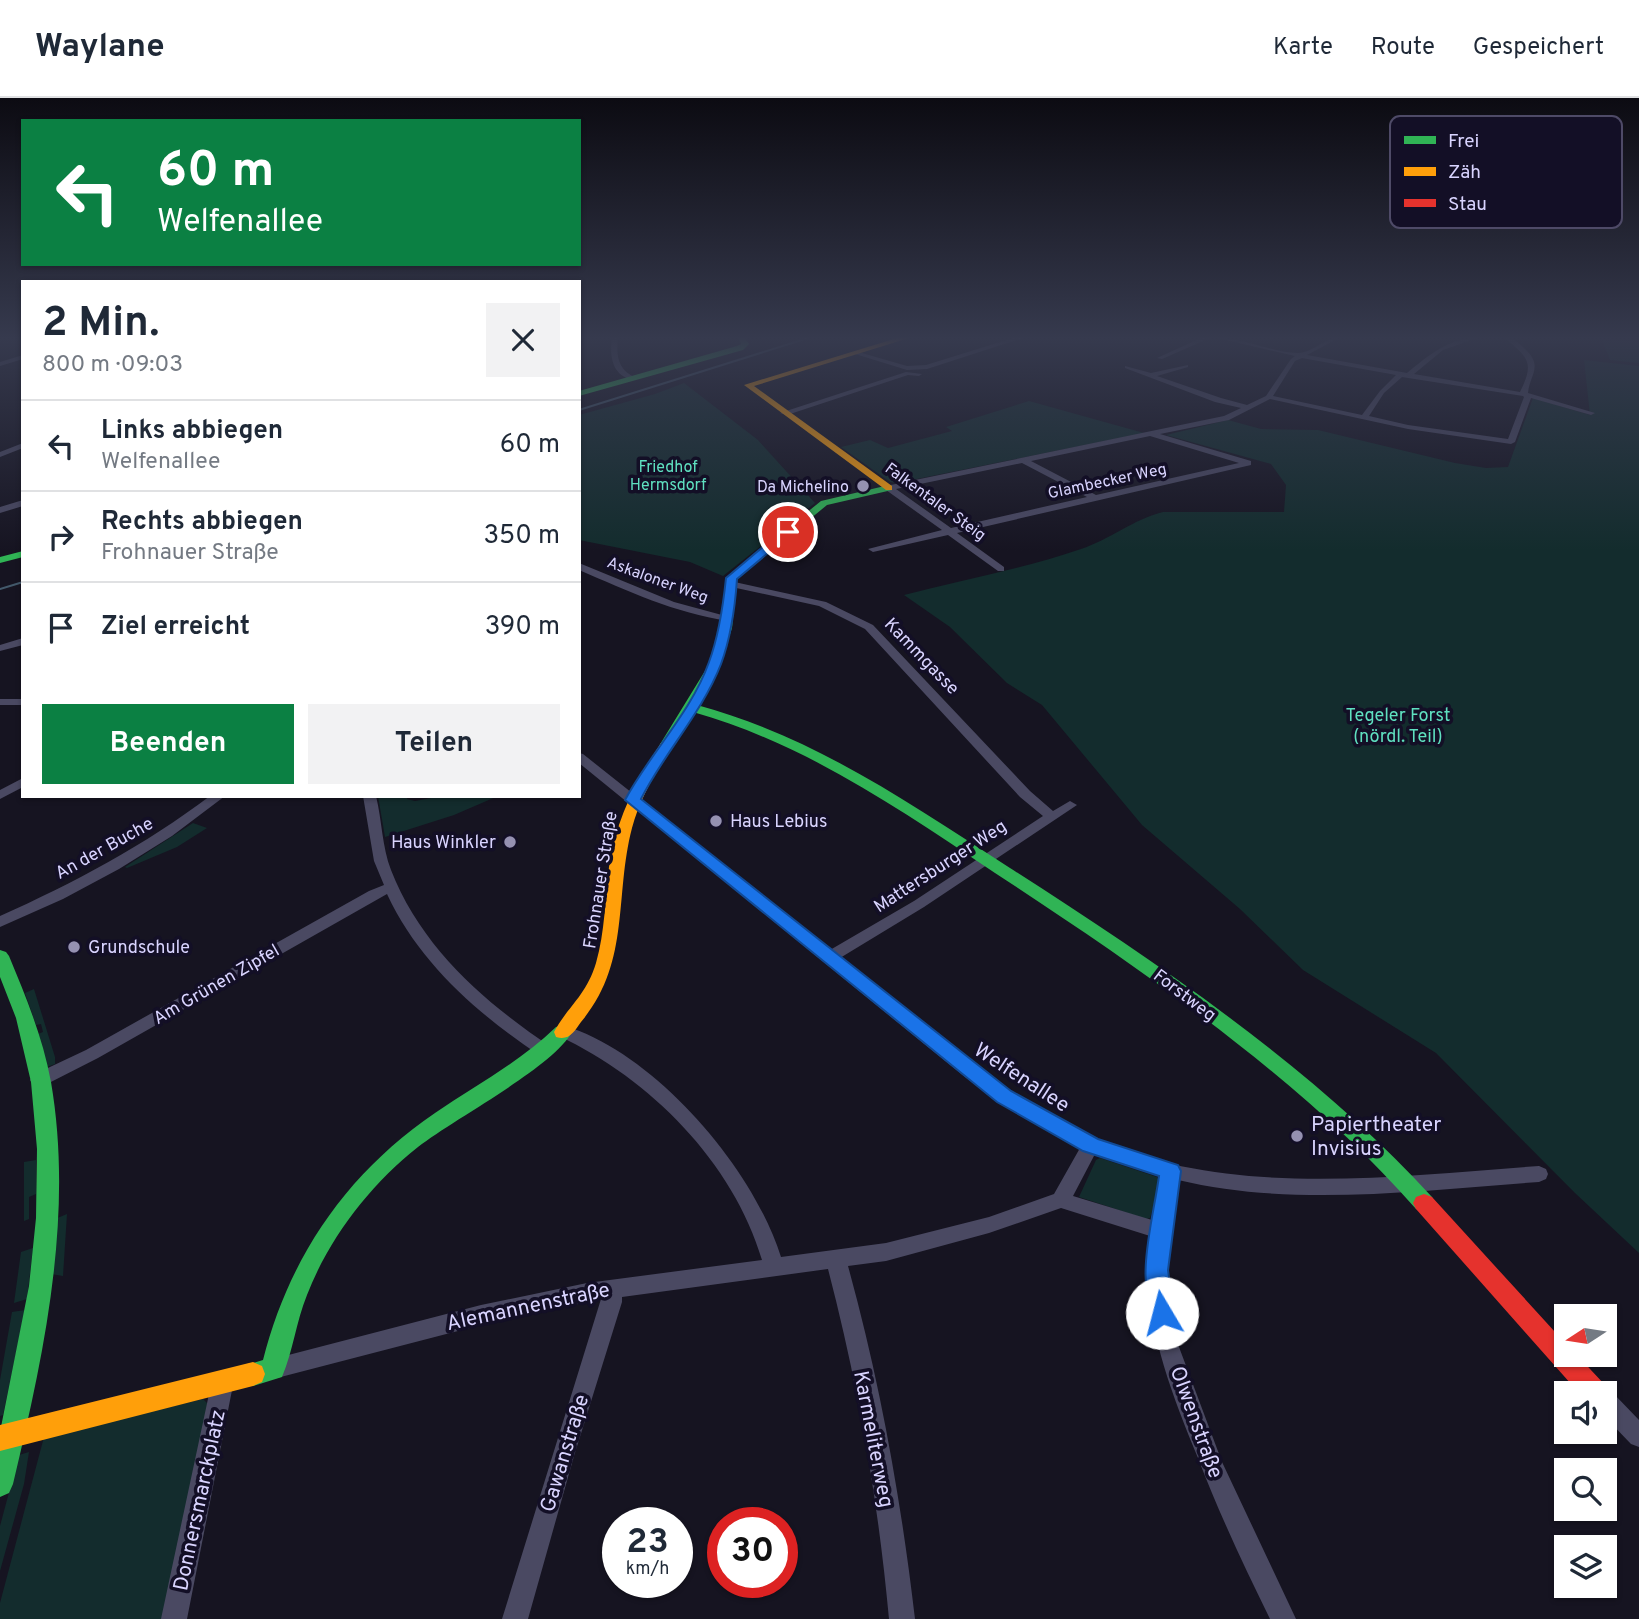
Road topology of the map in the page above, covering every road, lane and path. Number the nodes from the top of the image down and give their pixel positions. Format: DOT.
graph roads {
  1 [pos="779,409"];
  2 [pos="796,409"];
  3 [pos="1247,409"];
  4 [pos="1323,409"];
  5 [pos="1370,409"];
  6 [pos="1523,409"];
  7 [pos="1577,409"];
  8 [pos="784,413"];
  9 [pos="1591,413"];
  10 [pos="1364,418"];
  11 [pos="1152,434"];
  12 [pos="21,446"];
  13 [pos="0,455"];
  14 [pos="1025,461"];
  15 [pos="889,488"];
  16 [pos="1097,499"];
  17 [pos="21,504"];
  18 [pos="0,510"];
  19 [pos="949,532"];
  20 [pos="873,549"];
  21 [pos="21,555"];
  22 [pos="0,560"];
  23 [pos="581,567"];
  24 [pos="1001,569"];
  25 [pos="730,584"];
  26 [pos="728,618"];
  27 [pos="21,642"];
  28 [pos="0,648"];
  29 [pos="0,702"];
  30 [pos="21,702"];
  31 [pos="692,708"];
  32 [pos="581,759"];
  33 [pos="21,783"];
  34 [pos="0,795"];
  35 [pos="216,798"];
  36 [pos="369,798"];
  37 [pos="633,800"];
  38 [pos="1070,805"];
  39 [pos="1051,816"];
  40 [pos="987,860"];
  41 [pos="391,887"];
  42 [pos="0,922"];
  43 [pos="0,956"];
  44 [pos="830,957"];
  45 [pos="565,1032"];
  46 [pos="545,1051"];
  47 [pos="39,1080"];
  48 [pos="1091,1145"];
  49 [pos="1170,1171"];
  50 [pos="1539,1174"];
  51 [pos="1406,1182"];
  52 [pos="1061,1200"];
  53 [pos="1160,1231"];
  54 [pos="836,1260"];
  55 [pos="775,1266"];
  56 [pos="611,1288"];
  57 [pos="273,1369"];
  58 [pos="223,1381"];
  59 [pos="1585,1381"];
  60 [pos="1617,1413"];
  61 [pos="7,1436"];
  62 [pos="1639,1436"];
  63 [pos="0,1484"];
  64 [pos="174,1619"];
  65 [pos="515,1619"];
  66 [pos="902,1619"];
  67 [pos="1283,1619"];
  1 -- 8 [label="street, Falkentaler Steig"];
  2 -- 8 [label="street"];
  3 -- 11 [label="street"];
  4 -- 10 [label="street"];
  5 -- 10 [label="street"];
  6 -- 10 [label="street"];
  7 -- 9 [label="street"];
  8 -- 15 [label="street, Falkentaler Steig"];
  11 -- 14 [label="street"];
  11 -- 16 [label="street, Glambecker Weg"];
  12 -- 13 [label="street"];
  14 -- 15 [label="street"];
  14 -- 16 [label="street"];
  15 -- 19 [label="street, Falkentaler Steig"];
  15 -- 25 [label="street"];
  16 -- 19 [label="street, Glambecker Weg"];
  17 -- 18 [label="street"];
  19 -- 20 [label="street, Glambecker Weg"];
  19 -- 24 [label="street, Falkentaler Steig"];
  21 -- 22 [label="street"];
  23 -- 26 [label="street, Askaloner Weg"];
  25 -- 26 [label="street, Frohnauer Straße"];
  25 -- 39 [label="street, Kammgasse"];
  26 -- 31 [label="street, Frohnauer Straße"];
  27 -- 28 [label="street"];
  29 -- 30 [label="street"];
  31 -- 37 [label="street, Frohnauer Straße"];
  31 -- 40 [label="street, Forstweg"];
  32 -- 37 [label="street, Welfenallee"];
  33 -- 34 [label="street"];
  35 -- 42 [label="street, An der Buche"];
  36 -- 41 [label="street"];
  37 -- 44 [label="street, Welfenallee"];
  37 -- 45 [label="street, Frohnauer Straße"];
  38 -- 39 [label="street, Mattersburger Weg"];
  39 -- 40 [label="street, Mattersburger Weg"];
  40 -- 44 [label="street, Mattersburger Weg"];
  40 -- 51 [label="street, Forstweg"];
  41 -- 46 [label="street"];
  41 -- 47 [label="street, Am Grünen Zipfel"];
  43 -- 47 [label="street"];
  44 -- 48 [label="street, Welfenallee"];
  45 -- 46 [label="street, Frohnauer Straße"];
  45 -- 55 [label="street"];
  46 -- 57 [label="street, Frohnauer Straße"];
  47 -- 61 [label="street"];
  48 -- 49 [label="street, Welfenallee"];
  48 -- 52 [label="street"];
  49 -- 51 [label="street, Welfenallee"];
  49 -- 53 [label="street, Olwenstraße"];
  50 -- 51 [label="street, Welfenallee"];
  51 -- 59 [label="street, Forstweg"];
  52 -- 53 [label="street"];
  52 -- 54 [label="street, Alemannenstraße"];
  53 -- 67 [label="street, Olwenstraße"];
  54 -- 55 [label="street, Alemannenstraße"];
  54 -- 66 [label="street, Karmeliterweg"];
  55 -- 56 [label="street, Alemannenstraße"];
  56 -- 57 [label="street, Alemannenstraße"];
  56 -- 65 [label="street, Gawanstraße"];
  57 -- 58 [label="street, Alemannenstraße"];
  58 -- 61 [label="street, Alemannenstraße"];
  58 -- 64 [label="street, Donnersmarckplatz"];
  60 -- 62 [label="street"];
  61 -- 63 [label="street"];
}
